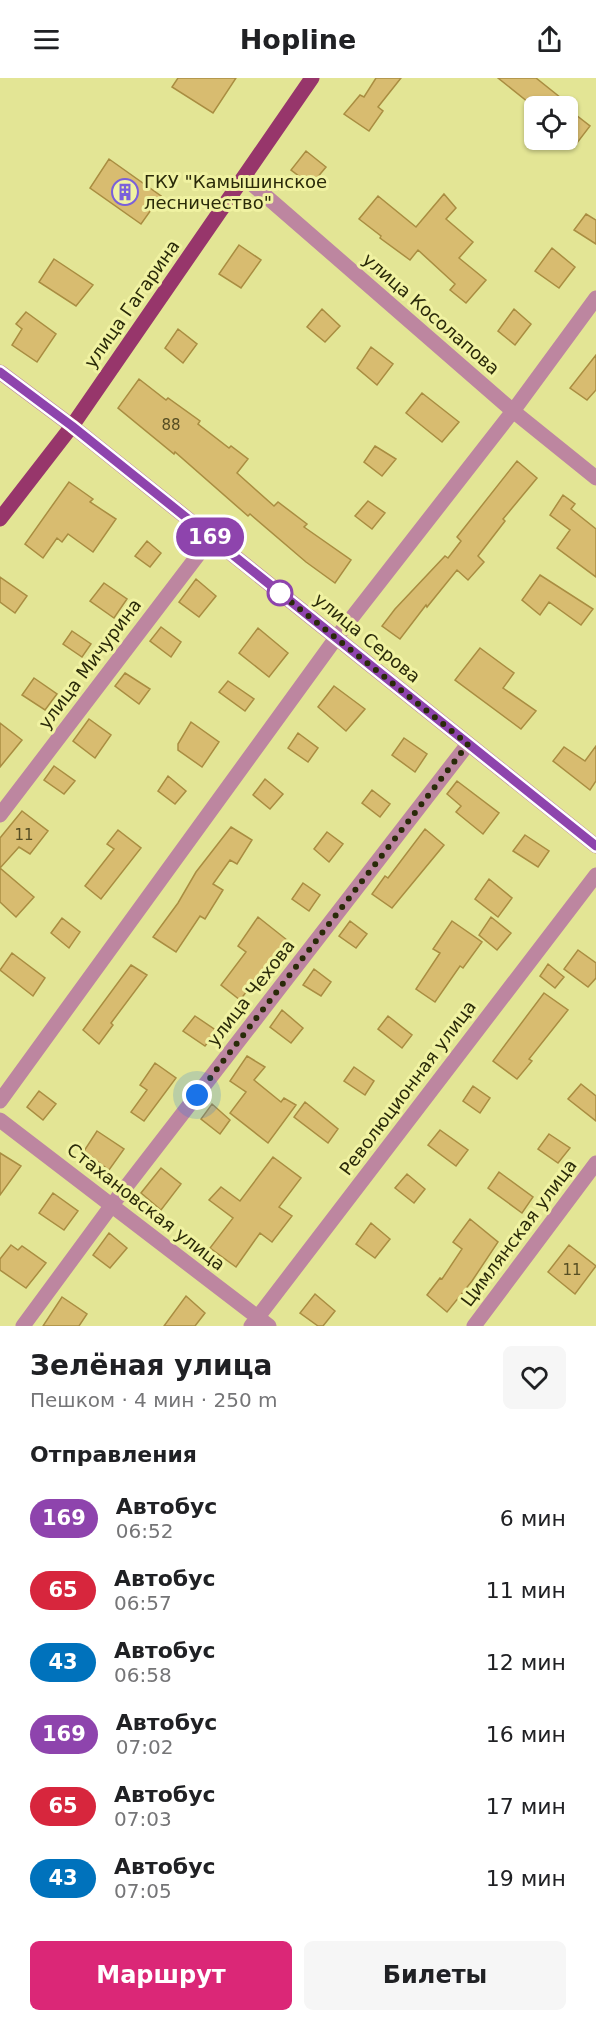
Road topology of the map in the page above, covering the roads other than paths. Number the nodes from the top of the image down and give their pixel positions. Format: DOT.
graph roads {
  1 [pos="312,78"];
  2 [pos="244,177"];
  3 [pos="596,298"];
  4 [pos="0,372"];
  5 [pos="513,411"];
  6 [pos="72,426"];
  7 [pos="596,478"];
  8 [pos="0,519"];
  9 [pos="211,538"];
  10 [pos="336,638"];
  11 [pos="468,744"];
  12 [pos="0,815"];
  13 [pos="596,846"];
  14 [pos="596,874"];
  15 [pos="0,1101"];
  16 [pos="0,1120"];
  17 [pos="596,1163"];
  18 [pos="112,1205"];
  19 [pos="259,1323"];
  20 [pos="23,1326"];
  21 [pos="474,1326"];
  1 -- 2 [label="main road, улица Гагарина"];
  2 -- 5 [label="street, улица Косолапова"];
  2 -- 6 [label="main road, улица Гагарина"];
  3 -- 5 [label="street"];
  4 -- 6 [label="street, улица Серова"];
  5 -- 7 [label="street, улица Косолапова"];
  5 -- 10 [label="street"];
  6 -- 8 [label="main road, улица Гагарина"];
  6 -- 9 [label="street, улица Серова"];
  9 -- 10 [label="street, улица Серова"];
  9 -- 12 [label="street, улица Мичурина"];
  10 -- 11 [label="street, улица Серова"];
  10 -- 15 [label="street"];
  11 -- 13 [label="street, улица Серова"];
  11 -- 18 [label="street, улица Чехова"];
  14 -- 19 [label="street, Революционная улица"];
  16 -- 18 [label="street, Стахановская улица"];
  17 -- 21 [label="street, Цимлянская улица"];
  18 -- 19 [label="street, Стахановская улица"];
  18 -- 20 [label="street, улица Чехова"];
}
